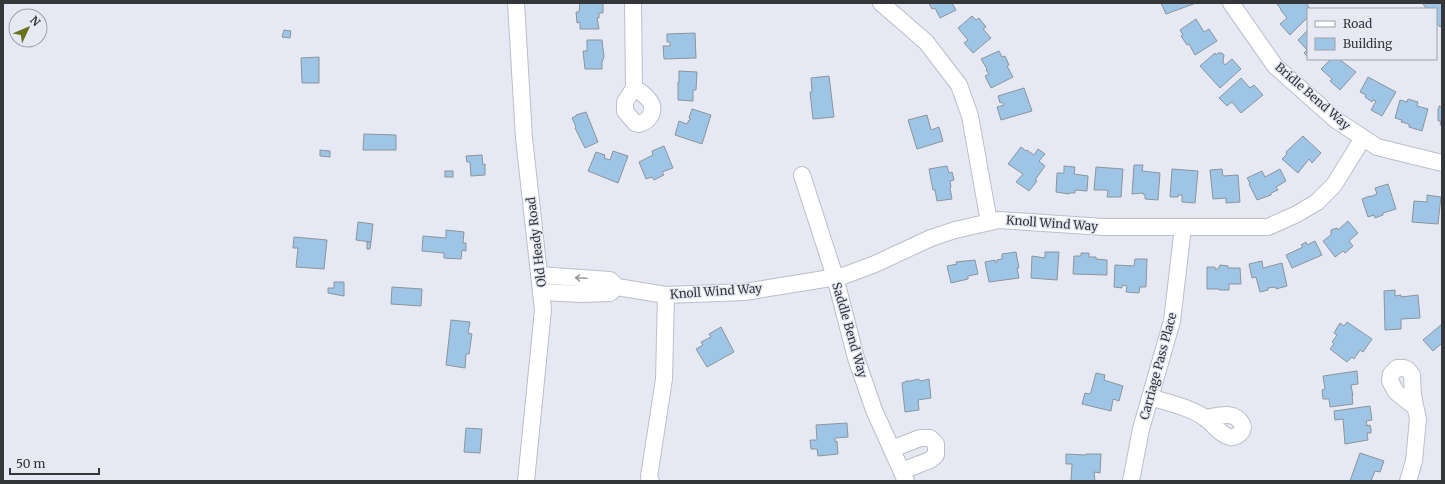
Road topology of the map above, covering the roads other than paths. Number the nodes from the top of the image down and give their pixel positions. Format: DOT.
graph roads {
  1 [pos="516,3"];
  2 [pos="633,3"];
  3 [pos="881,3"];
  4 [pos="1231,3"];
  5 [pos="634,88"];
  6 [pos="1363,138"];
  7 [pos="1442,163"];
  8 [pos="802,175"];
  9 [pos="989,222"];
  10 [pos="1183,227"];
  11 [pos="539,275"];
  12 [pos="835,277"];
  13 [pos="617,287"];
  14 [pos="542,292"];
  15 [pos="666,295"];
  16 [pos="1150,397"];
  17 [pos="1415,407"];
  18 [pos="1205,418"];
  19 [pos="892,449"];
  20 [pos="904,476"];
  21 [pos="526,481"];
  22 [pos="651,481"];
  23 [pos="1130,481"];
  24 [pos="1408,481"];
  1 -- 11 [label="street, Old Heady Road"];
  2 -- 5 [label="street"];
  3 -- 9 [label="street"];
  4 -- 6 [label="street, Bridle Bend Way"];
  6 -- 7 [label="street, Bridle Bend Way"];
  6 -- 10 [label="street, Knoll Wind Way"];
  8 -- 12 [label="street, Saddle Bend Way"];
  9 -- 10 [label="street, Knoll Wind Way"];
  9 -- 12 [label="street, Knoll Wind Way"];
  10 -- 16 [label="street, Carriage Pass Place"];
  13 -- 11 [label="street, Knoll Wind Way, one-way"];
  11 -- 14 [label="street, Old Heady Road"];
  12 -- 15 [label="street, Knoll Wind Way"];
  12 -- 19 [label="street, Saddle Bend Way"];
  13 -- 14 [label="street, Knoll Wind Way"];
  13 -- 15 [label="street, Knoll Wind Way"];
  14 -- 21 [label="street, Old Heady Road"];
  15 -- 22 [label="street"];
  16 -- 18 [label="street"];
  16 -- 23 [label="street, Carriage Pass Place"];
  17 -- 24 [label="street"];
  19 -- 20 [label="street, Saddle Bend Way"];
  19 -- 20 [label="street"];
}
